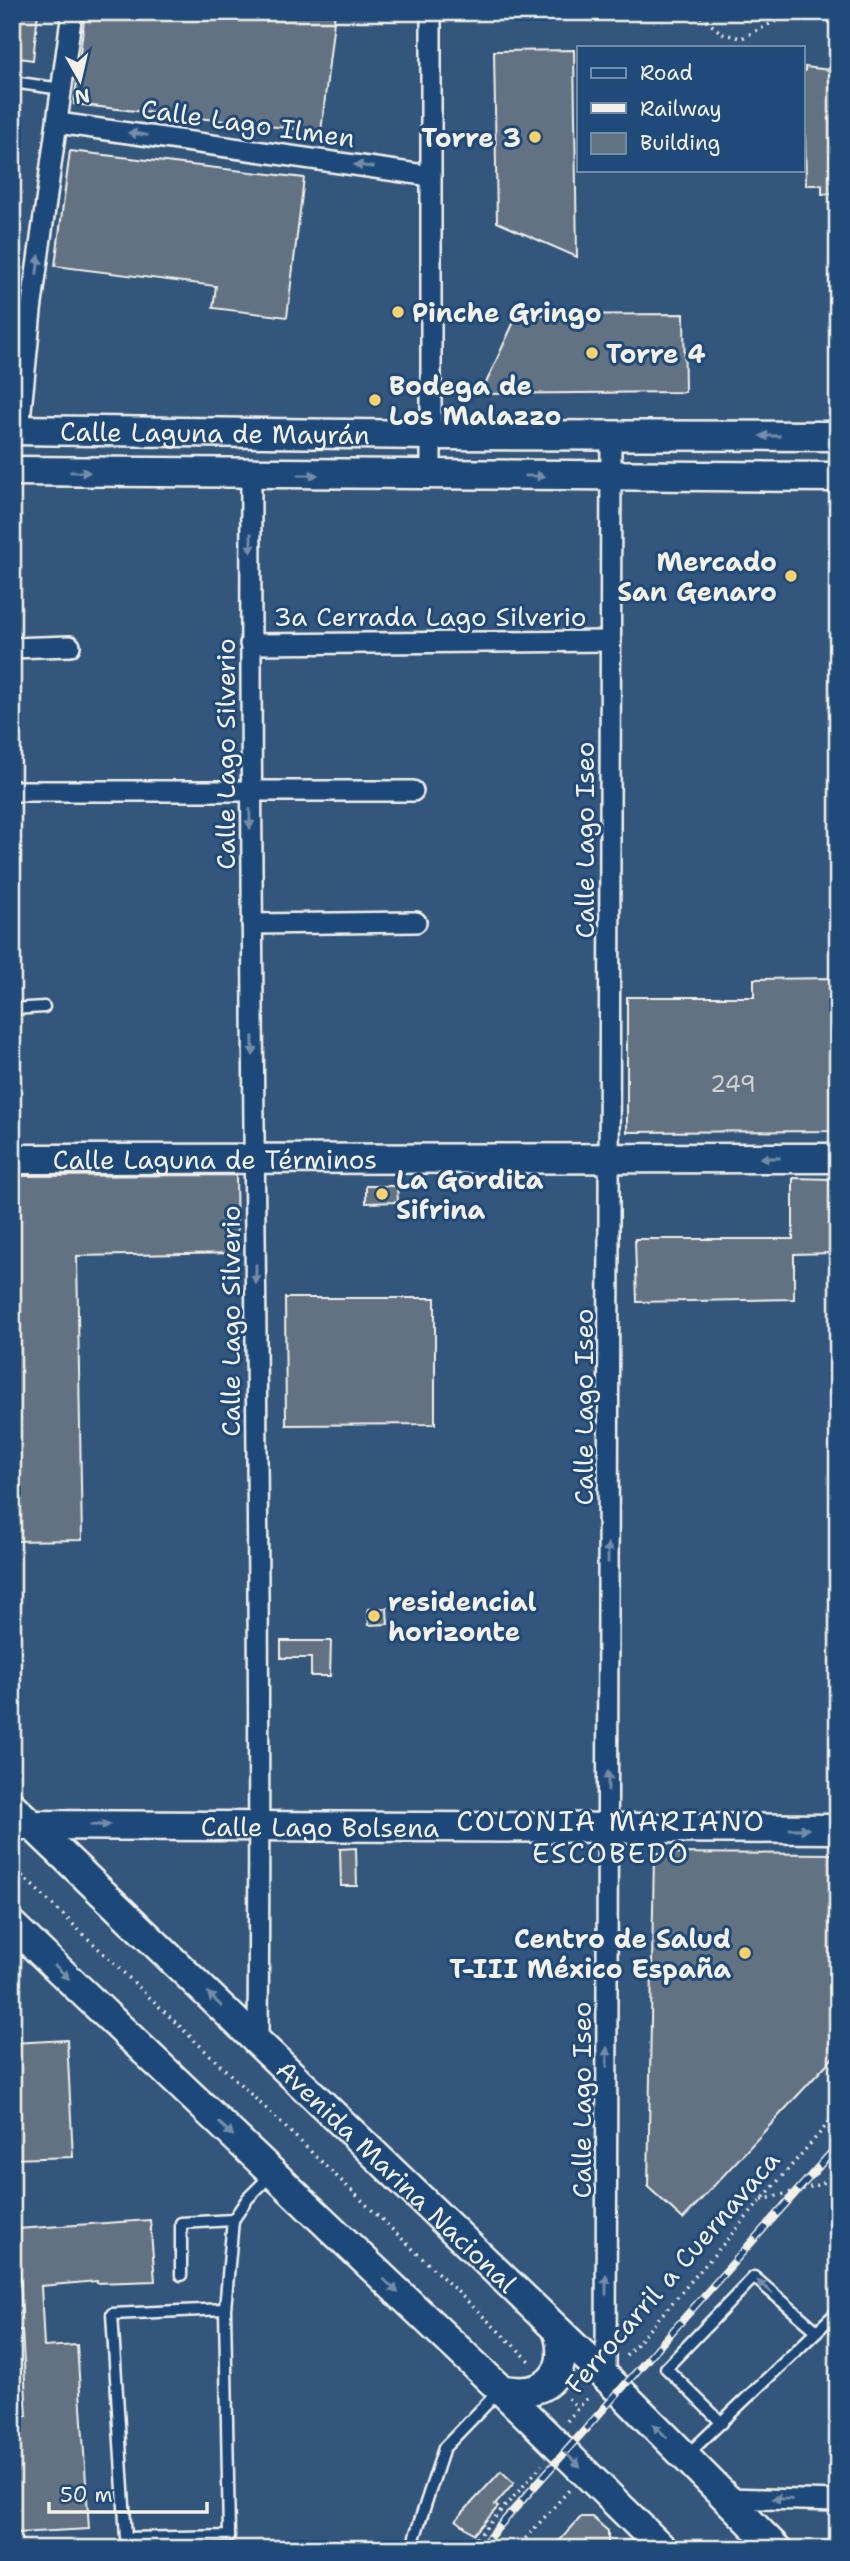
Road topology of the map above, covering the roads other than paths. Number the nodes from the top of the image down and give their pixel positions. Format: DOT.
graph roads {
  1 [pos="72,12"];
  2 [pos="431,12"];
  3 [pos="12,82"];
  4 [pos="62,89"];
  5 [pos="58,123"];
  6 [pos="431,176"];
  7 [pos="15,430"];
  8 [pos="431,435"];
  9 [pos="611,436"];
  10 [pos="735,436"];
  11 [pos="838,436"];
  12 [pos="12,471"];
  13 [pos="251,474"];
  14 [pos="431,475"];
  15 [pos="611,477"];
  16 [pos="838,477"];
  17 [pos="734,478"];
  18 [pos="611,641"];
  19 [pos="250,644"];
  20 [pos="71,646"];
  21 [pos="12,648"];
  22 [pos="12,791"];
  23 [pos="250,791"];
  24 [pos="413,791"];
  25 [pos="416,922"];
  26 [pos="252,924"];
  27 [pos="44,1007"];
  28 [pos="12,1009"];
  29 [pos="255,1157"];
  30 [pos="610,1158"];
  31 [pos="838,1158"];
  32 [pos="12,1159"];
  33 [pos="19,1819"];
  34 [pos="260,1824"];
  35 [pos="608,1829"];
  36 [pos="838,1829"];
  37 [pos="12,1925"];
  38 [pos="258,2041"];
  39 [pos="273,2173"];
  40 [pos="233,2220"];
  41 [pos="181,2275"];
  42 [pos="225,2309"];
  43 [pos="838,2311"];
  44 [pos="817,2330"];
  45 [pos="558,2332"];
  46 [pos="601,2373"];
  47 [pos="552,2382"];
  48 [pos="500,2389"];
  49 [pos="722,2423"];
  50 [pos="545,2443"];
  51 [pos="686,2456"];
  52 [pos="726,2498"];
  53 [pos="838,2501"];
  54 [pos="415,2536"];
  55 [pos="659,2548"];
  56 [pos="777,2549"];
  1 -- 4 [label="street"];
  2 -- 6 [label="street"];
  3 -- 4 [label="lane"];
  4 -- 5 [label="street"];
  6 -- 5 [label="street, Calle Lago Ilmen, one-way"];
  7 -- 5 [label="street, one-way"];
  6 -- 8 [label="street"];
  7 -- 8 [label="street, Calle Laguna de Mayrán"];
  8 -- 9 [label="street, Calle Laguna de Mayrán"];
  8 -- 14 [label="street"];
  9 -- 10 [label="street, Calle Laguna de Mayrán"];
  9 -- 15 [label="street, Calle Lago Iseo"];
  11 -- 10 [label="street, Calle Laguna de Mayrán, one-way"];
  10 -- 17 [label="street"];
  12 -- 13 [label="street, Calle Laguna de Mayrán, one-way"];
  13 -- 14 [label="street, Calle Laguna de Mayrán, one-way"];
  13 -- 19 [label="street, Calle Lago Silverio, one-way"];
  14 -- 15 [label="street, Calle Laguna de Mayrán, one-way"];
  15 -- 17 [label="street, Calle Laguna de Mayrán"];
  15 -- 18 [label="street, Calle Lago Iseo"];
  16 -- 17 [label="street, Calle Laguna de Mayrán"];
  18 -- 19 [label="street, 3a Cerrada Lago Silverio"];
  18 -- 30 [label="street, Calle Lago Iseo"];
  19 -- 23 [label="street, Calle Lago Silverio"];
  20 -- 21 [label="street"];
  22 -- 23 [label="street"];
  23 -- 24 [label="street"];
  23 -- 26 [label="street, Calle Lago Silverio, one-way"];
  25 -- 26 [label="street"];
  26 -- 29 [label="street, Calle Lago Silverio, one-way"];
  27 -- 28 [label="lane"];
  29 -- 30 [label="street, Calle Laguna de Términos"];
  29 -- 32 [label="street, Calle Laguna de Términos"];
  29 -- 34 [label="street, Calle Lago Silverio, one-way"];
  31 -- 30 [label="street, Calle Laguna de Términos, one-way"];
  35 -- 30 [label="street, Calle Lago Iseo, one-way"];
  33 -- 34 [label="street, Calle Lago Bolsena, one-way"];
  38 -- 33 [label="street, Avenida Marina Nacional, one-way"];
  34 -- 35 [label="street, Calle Lago Bolsena"];
  34 -- 38 [label="street, Calle Lago Silverio"];
  35 -- 36 [label="street, Calle Lago Bolsena, one-way"];
  46 -- 35 [label="street, Calle Lago Iseo, one-way"];
  37 -- 39 [label="street, one-way"];
  38 -- 45 [label="street, Avenida Marina Nacional"];
  39 -- 40 [label="lane"];
  39 -- 48 [label="street, one-way"];
  40 -- 41 [label="lane"];
  40 -- 42 [label="lane"];
  42 -- 42 [label="lane"];
  43 -- 44 [label="lane"];
  44 -- 49 [label="lane"];
  44 -- 49 [label="lane, one-way"];
  45 -- 46 [label="street, Avenida Marina Nacional"];
  45 -- 47 [label="street"];
  46 -- 47 [label="street"];
  51 -- 46 [label="street, Avenida Marina Nacional, one-way"];
  47 -- 48 [label="street"];
  47 -- 50 [label="street"];
  48 -- 50 [label="street"];
  48 -- 54 [label="lane"];
  49 -- 51 [label="lane"];
  50 -- 55 [label="street, one-way"];
  51 -- 52 [label="street, Avenida Marina Nacional"];
  53 -- 52 [label="street, one-way"];
  52 -- 56 [label="street, Avenida Marina Nacional"];
}
